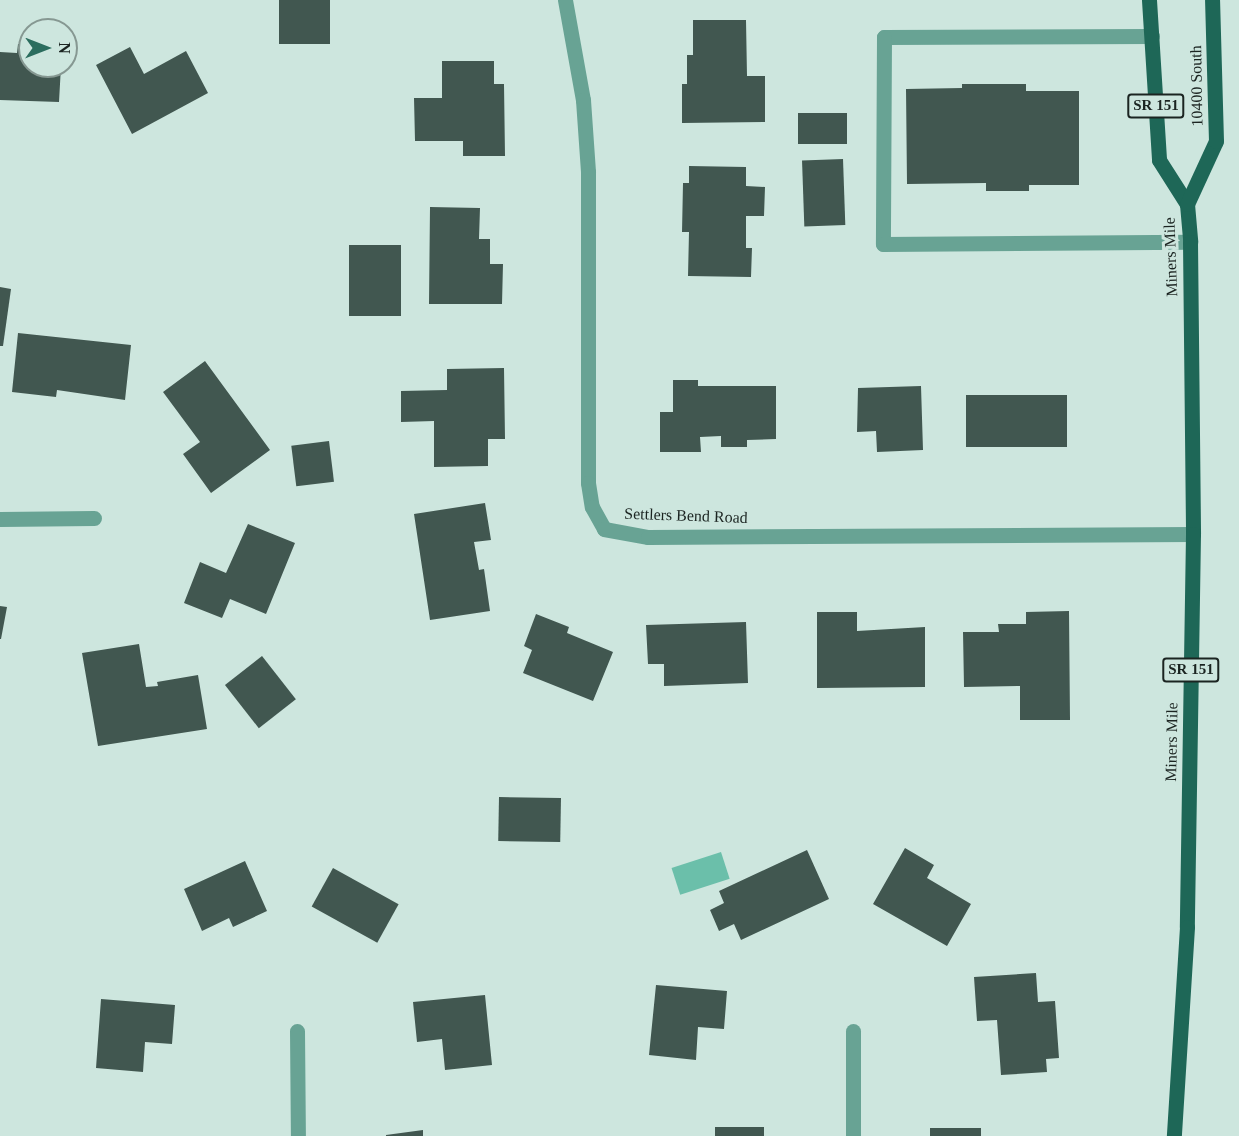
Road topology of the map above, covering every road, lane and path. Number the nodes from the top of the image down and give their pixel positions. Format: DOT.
graph roads {
  1 [pos="565,0"];
  2 [pos="1149,0"];
  3 [pos="1212,0"];
  4 [pos="1152,36"];
  5 [pos="1187,204"];
  6 [pos="1190,242"];
  7 [pos="94,518"];
  8 [pos="0,519"];
  9 [pos="1193,534"];
  10 [pos="297,1031"];
  11 [pos="853,1031"];
  12 [pos="298,1136"];
  13 [pos="853,1136"];
  14 [pos="1174,1136"];
  1 -- 9 [label="street, Settlers Bend Road"];
  2 -- 4 [label="main road, SR 151"];
  3 -- 5 [label="main road, 10400 South / SR 151"];
  4 -- 5 [label="main road, SR 151"];
  4 -- 6 [label="street"];
  5 -- 6 [label="main road, Miners Mile / SR 151"];
  6 -- 9 [label="main road, Miners Mile / SR 151"];
  7 -- 8 [label="street"];
  9 -- 14 [label="main road, Miners Mile / SR 151"];
  10 -- 12 [label="street"];
  11 -- 13 [label="street"];
}
